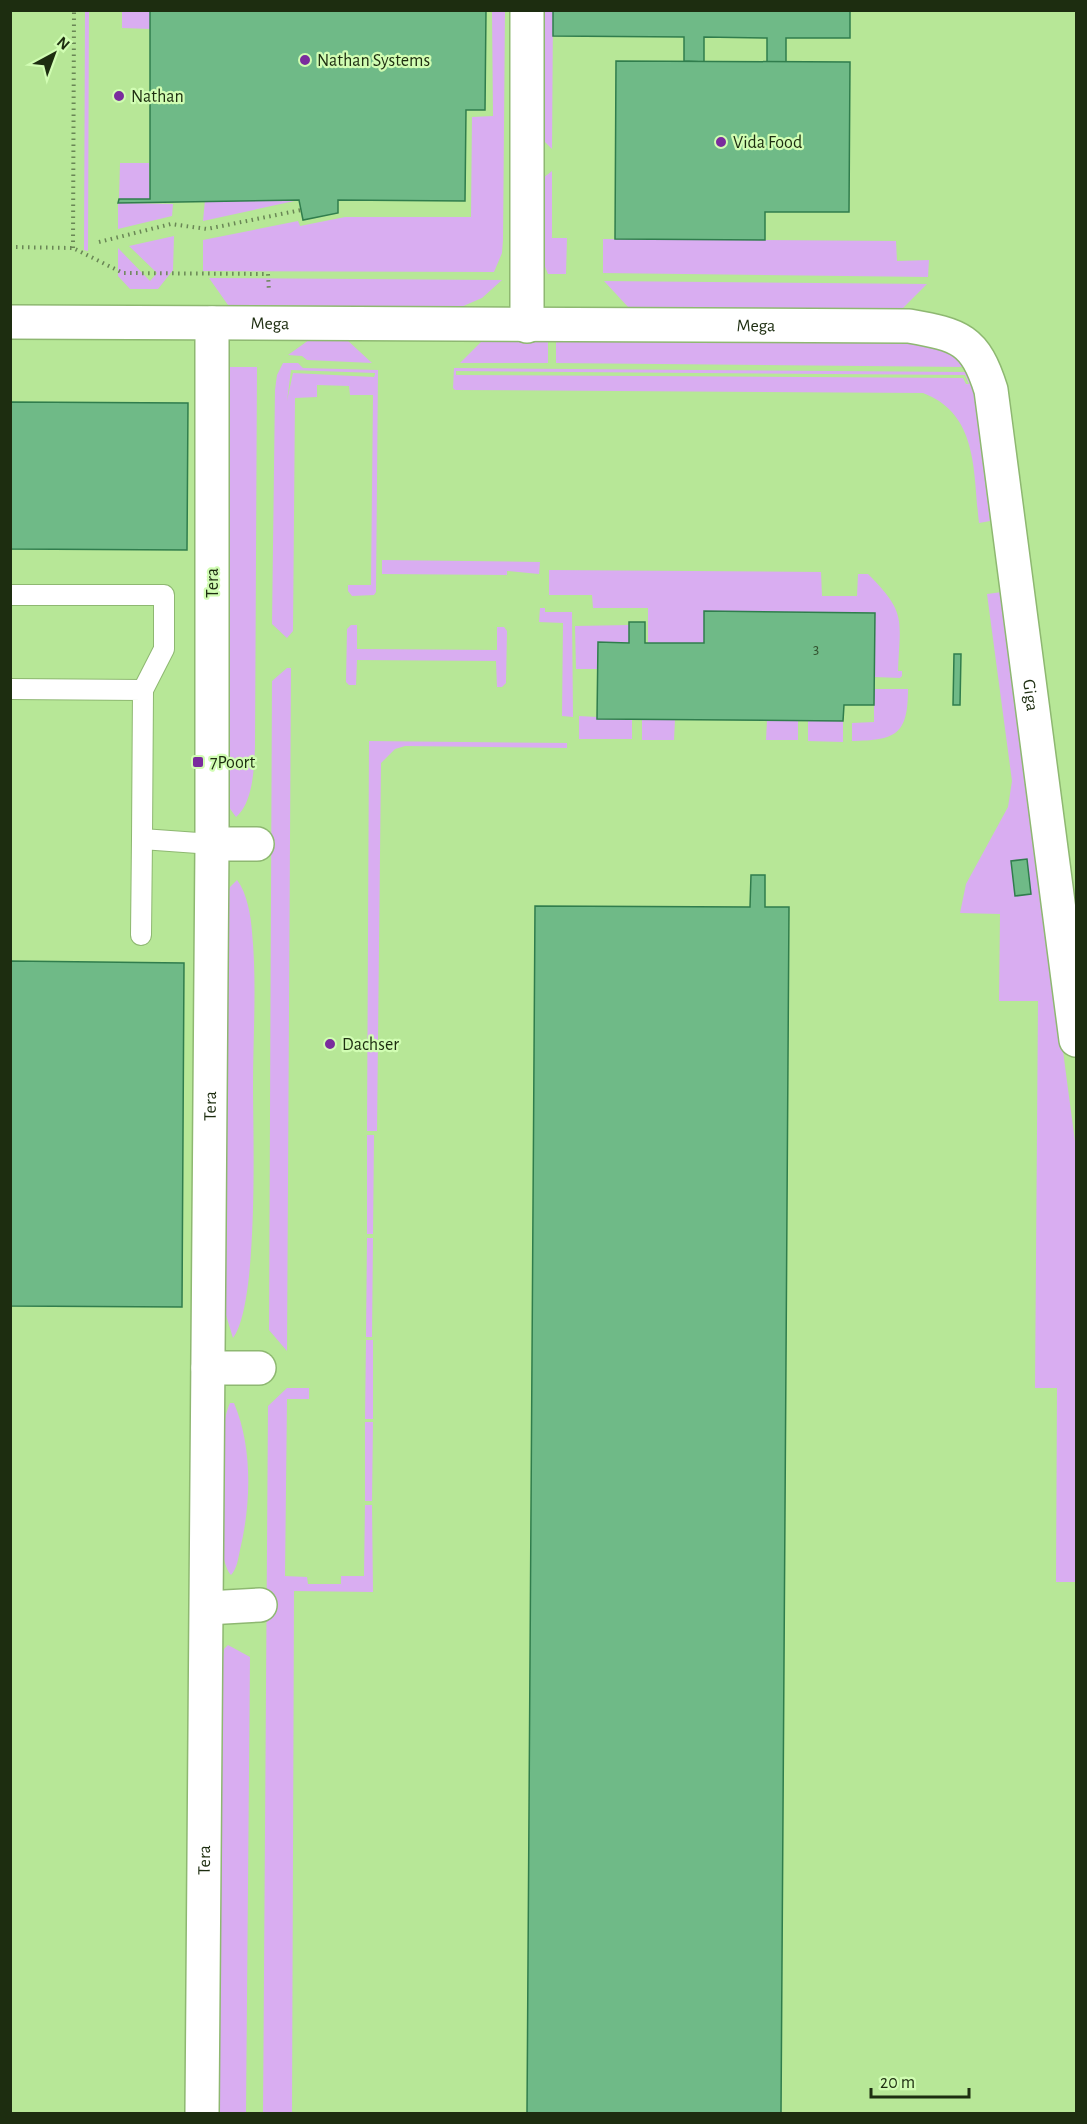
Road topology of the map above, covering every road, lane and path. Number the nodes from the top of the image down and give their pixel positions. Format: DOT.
graph roads {
  1 [pos="74,10"];
  2 [pos="528,10"];
  3 [pos="301,210"];
  4 [pos="99,242"];
  5 [pos="10,248"];
  6 [pos="73,248"];
  7 [pos="10,322"];
  8 [pos="271,322"];
  9 [pos="212,323"];
  10 [pos="527,326"];
  11 [pos="977,353"];
  12 [pos="10,595"];
  13 [pos="10,689"];
  14 [pos="143,690"];
  15 [pos="142,839"];
  16 [pos="212,844"];
  17 [pos="257,844"];
  18 [pos="141,935"];
  19 [pos="1077,1040"];
  20 [pos="208,1368"];
  21 [pos="259,1368"];
  22 [pos="260,1605"];
  23 [pos="207,1608"];
  24 [pos="202,2114"];
  1 -- 6 [label="path"];
  2 -- 10 [label="street"];
  3 -- 4 [label="path"];
  5 -- 6 [label="path"];
  6 -- 8 [label="path"];
  7 -- 9 [label="street, Mega"];
  8 -- 9 [label="street, Mega"];
  8 -- 10 [label="street, Mega"];
  9 -- 16 [label="street, Tera"];
  10 -- 11 [label="street, Mega"];
  11 -- 19 [label="street, Giga"];
  12 -- 14 [label="lane"];
  13 -- 14 [label="lane"];
  14 -- 15 [label="lane"];
  15 -- 16 [label="lane"];
  15 -- 18 [label="lane"];
  16 -- 17 [label="street"];
  16 -- 20 [label="street, Tera"];
  20 -- 21 [label="street"];
  20 -- 23 [label="street, Tera"];
  22 -- 23 [label="street"];
  23 -- 24 [label="street, Tera"];
}
